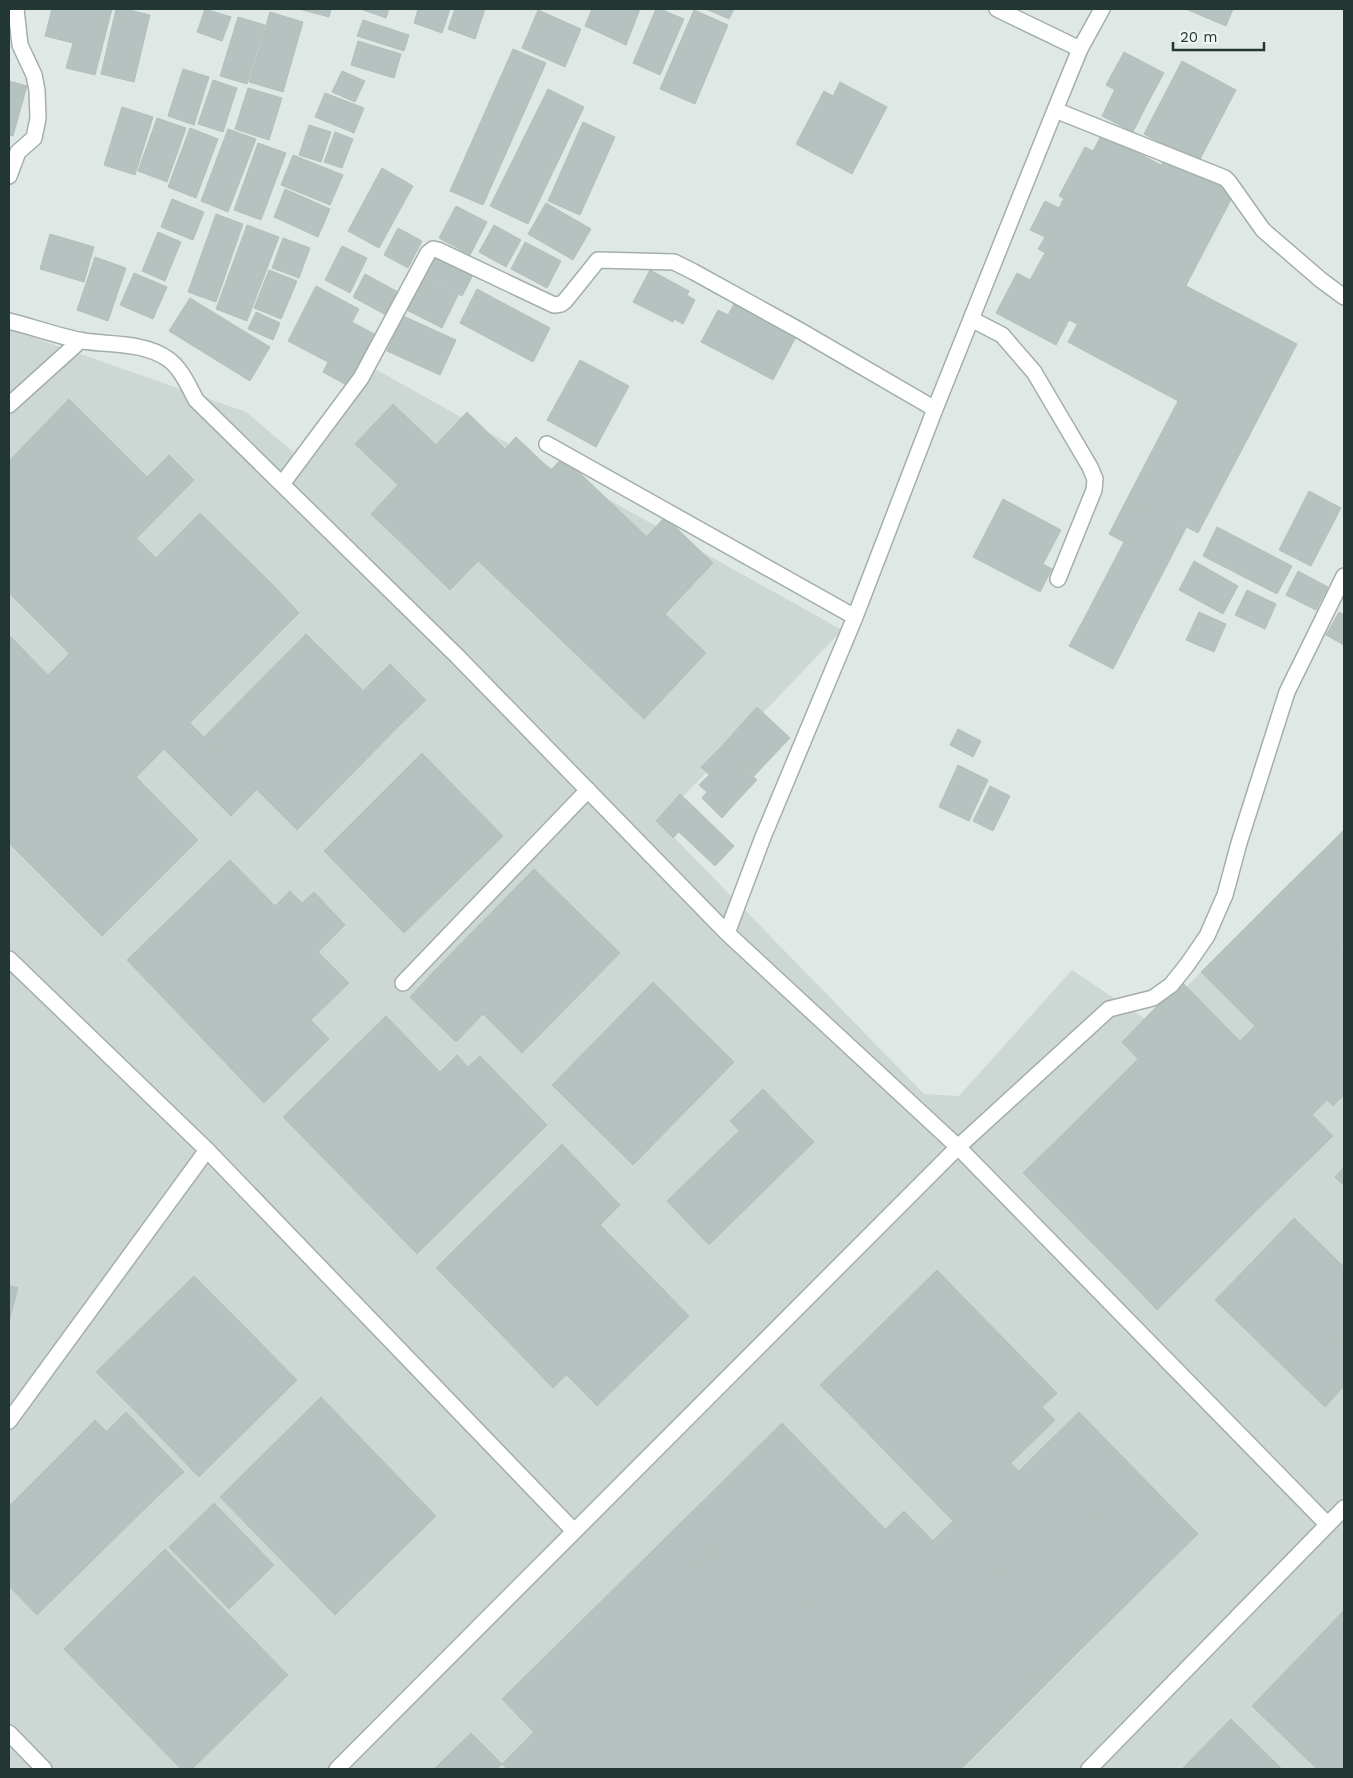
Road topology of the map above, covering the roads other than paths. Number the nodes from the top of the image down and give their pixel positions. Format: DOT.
graph roads {
  1 [pos="16,9"];
  2 [pos="997,9"];
  3 [pos="1102,9"];
  4 [pos="1080,49"];
  5 [pos="1055,110"];
  6 [pos="9,176"];
  7 [pos="1344,297"];
  8 [pos="971,319"];
  9 [pos="9,320"];
  10 [pos="81,340"];
  11 [pos="9,405"];
  12 [pos="935,409"];
  13 [pos="547,444"];
  14 [pos="282,484"];
  15 [pos="1344,576"];
  16 [pos="1058,579"];
  17 [pos="854,618"];
  18 [pos="588,790"];
  19 [pos="727,933"];
  20 [pos="9,959"];
  21 [pos="403,983"];
  22 [pos="958,1147"];
  23 [pos="207,1150"];
  24 [pos="9,1421"];
  25 [pos="1344,1508"];
  26 [pos="1327,1524"];
  27 [pos="574,1531"];
  28 [pos="9,1733"];
  29 [pos="44,1769"];
  30 [pos="337,1769"];
  31 [pos="1088,1769"];
  1 -- 6 [label="street"];
  2 -- 4 [label="street"];
  3 -- 4 [label="street"];
  4 -- 5 [label="street"];
  5 -- 7 [label="street"];
  5 -- 8 [label="street"];
  8 -- 12 [label="street"];
  8 -- 16 [label="street"];
  9 -- 10 [label="street"];
  10 -- 11 [label="street"];
  10 -- 14 [label="street"];
  12 -- 14 [label="street"];
  12 -- 17 [label="street"];
  13 -- 17 [label="street"];
  14 -- 18 [label="street"];
  15 -- 22 [label="street"];
  17 -- 19 [label="street"];
  18 -- 19 [label="street"];
  18 -- 21 [label="street"];
  19 -- 22 [label="street"];
  20 -- 23 [label="street"];
  22 -- 26 [label="street"];
  22 -- 27 [label="street"];
  23 -- 24 [label="street"];
  23 -- 27 [label="street"];
  25 -- 26 [label="street"];
  26 -- 31 [label="street"];
  27 -- 30 [label="street"];
  28 -- 29 [label="street"];
}
